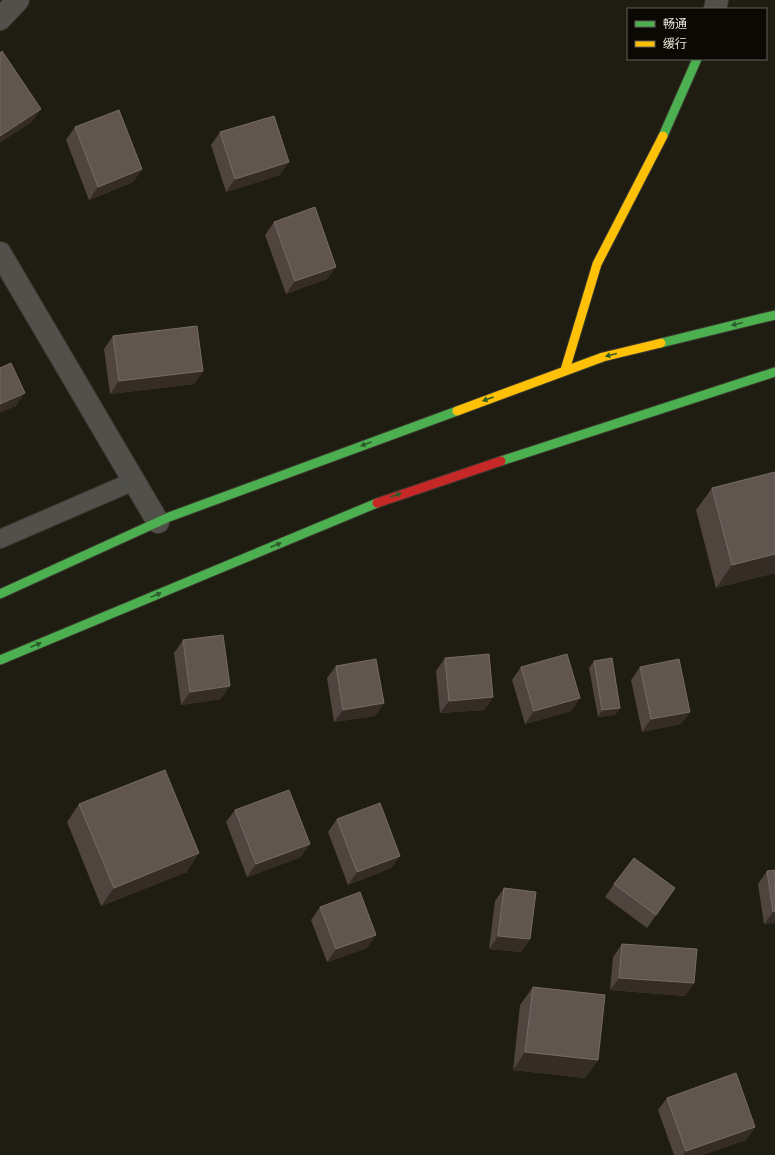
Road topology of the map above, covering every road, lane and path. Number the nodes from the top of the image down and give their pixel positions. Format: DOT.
graph roads {
  1 [pos="18,0"];
  2 [pos="0,19"];
  3 [pos="697,60"];
  4 [pos="0,253"];
  5 [pos="7,280"];
  6 [pos="775,315"];
  7 [pos="565,370"];
  8 [pos="775,372"];
  9 [pos="134,482"];
  10 [pos="158,522"];
  11 [pos="0,539"];
  12 [pos="0,594"];
  13 [pos="0,660"];
  1 -- 2 [label="street"];
  3 -- 7 [label="main road"];
  4 -- 5 [label="street"];
  5 -- 9 [label="street"];
  6 -- 7 [label="main road, one-way"];
  7 -- 10 [label="main road, one-way"];
  13 -- 8 [label="main road, one-way"];
  9 -- 10 [label="street"];
  9 -- 11 [label="lane"];
  10 -- 12 [label="main road"];
}
